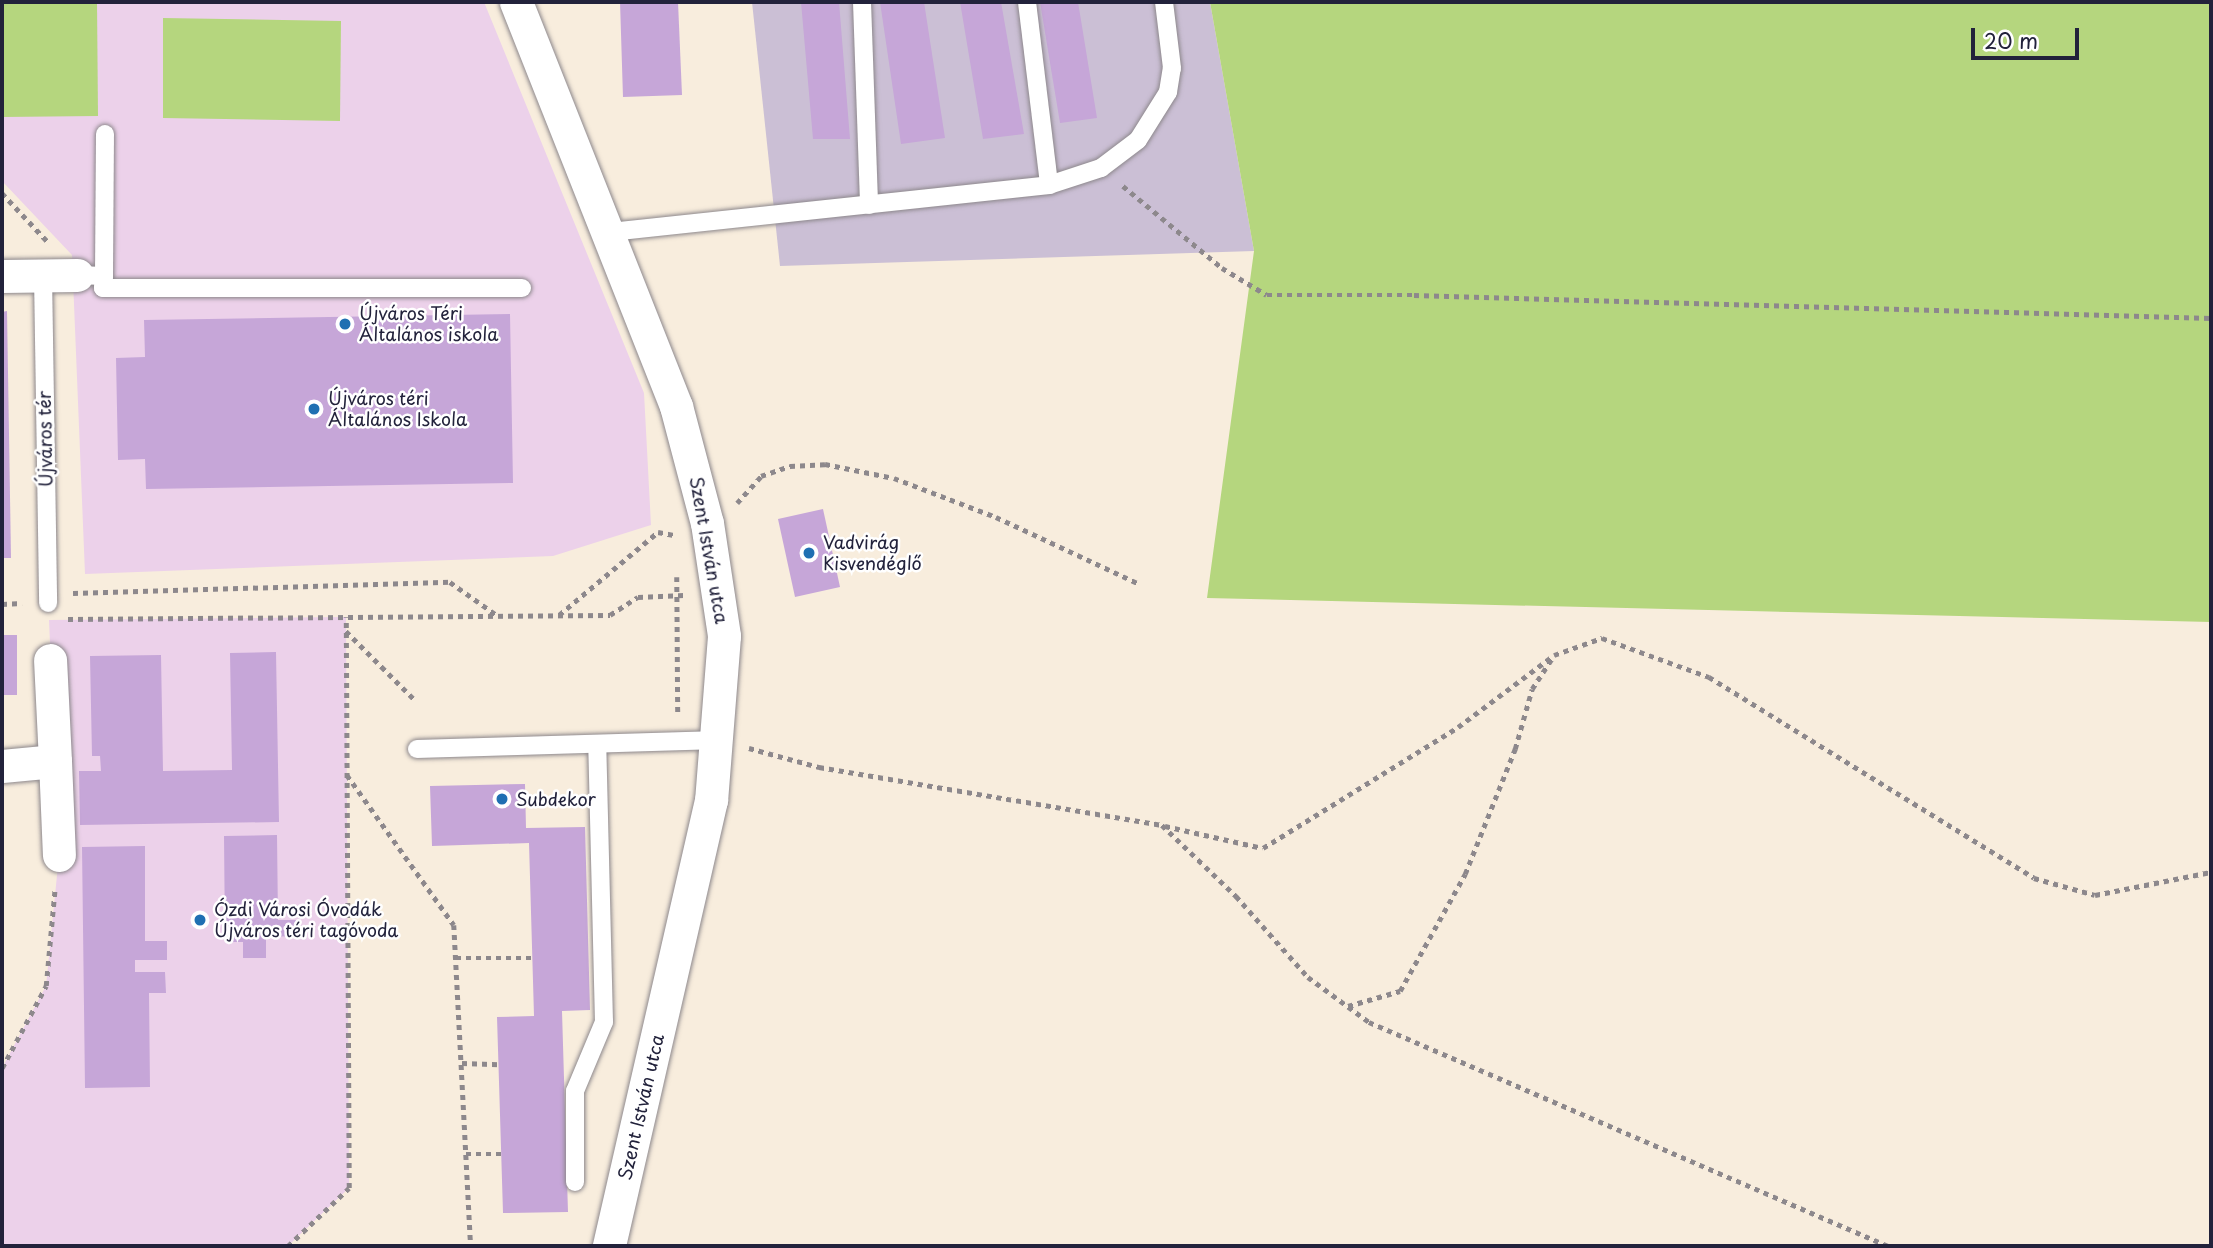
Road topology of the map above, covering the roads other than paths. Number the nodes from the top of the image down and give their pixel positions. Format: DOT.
graph roads {
  1 [pos="516,2"];
  2 [pos="862,2"];
  3 [pos="1027,2"];
  4 [pos="1164,2"];
  5 [pos="105,134"];
  6 [pos="1049,185"];
  7 [pos="869,205"];
  8 [pos="610,232"];
  9 [pos="43,275"];
  10 [pos="2,276"];
  11 [pos="90,276"];
  12 [pos="522,288"];
  13 [pos="48,598"];
  14 [pos="50,660"];
  15 [pos="719,740"];
  16 [pos="597,744"];
  17 [pos="417,749"];
  18 [pos="55,761"];
  19 [pos="2,765"];
  20 [pos="58,855"];
  21 [pos="575,1182"];
  22 [pos="609,1246"];
  1 -- 8 [label="street, Szent István utca"];
  2 -- 7 [label="lane"];
  3 -- 6 [label="lane"];
  4 -- 6 [label="lane"];
  5 -- 11 [label="lane"];
  6 -- 7 [label="lane"];
  7 -- 8 [label="lane"];
  8 -- 15 [label="street, Szent István utca"];
  9 -- 10 [label="street"];
  9 -- 11 [label="street"];
  9 -- 13 [label="lane, Újváros tér"];
  11 -- 12 [label="lane"];
  14 -- 18 [label="street"];
  15 -- 16 [label="lane"];
  15 -- 22 [label="street, Szent István utca"];
  16 -- 17 [label="lane"];
  16 -- 21 [label="lane"];
  18 -- 19 [label="street"];
  18 -- 20 [label="street"];
}
